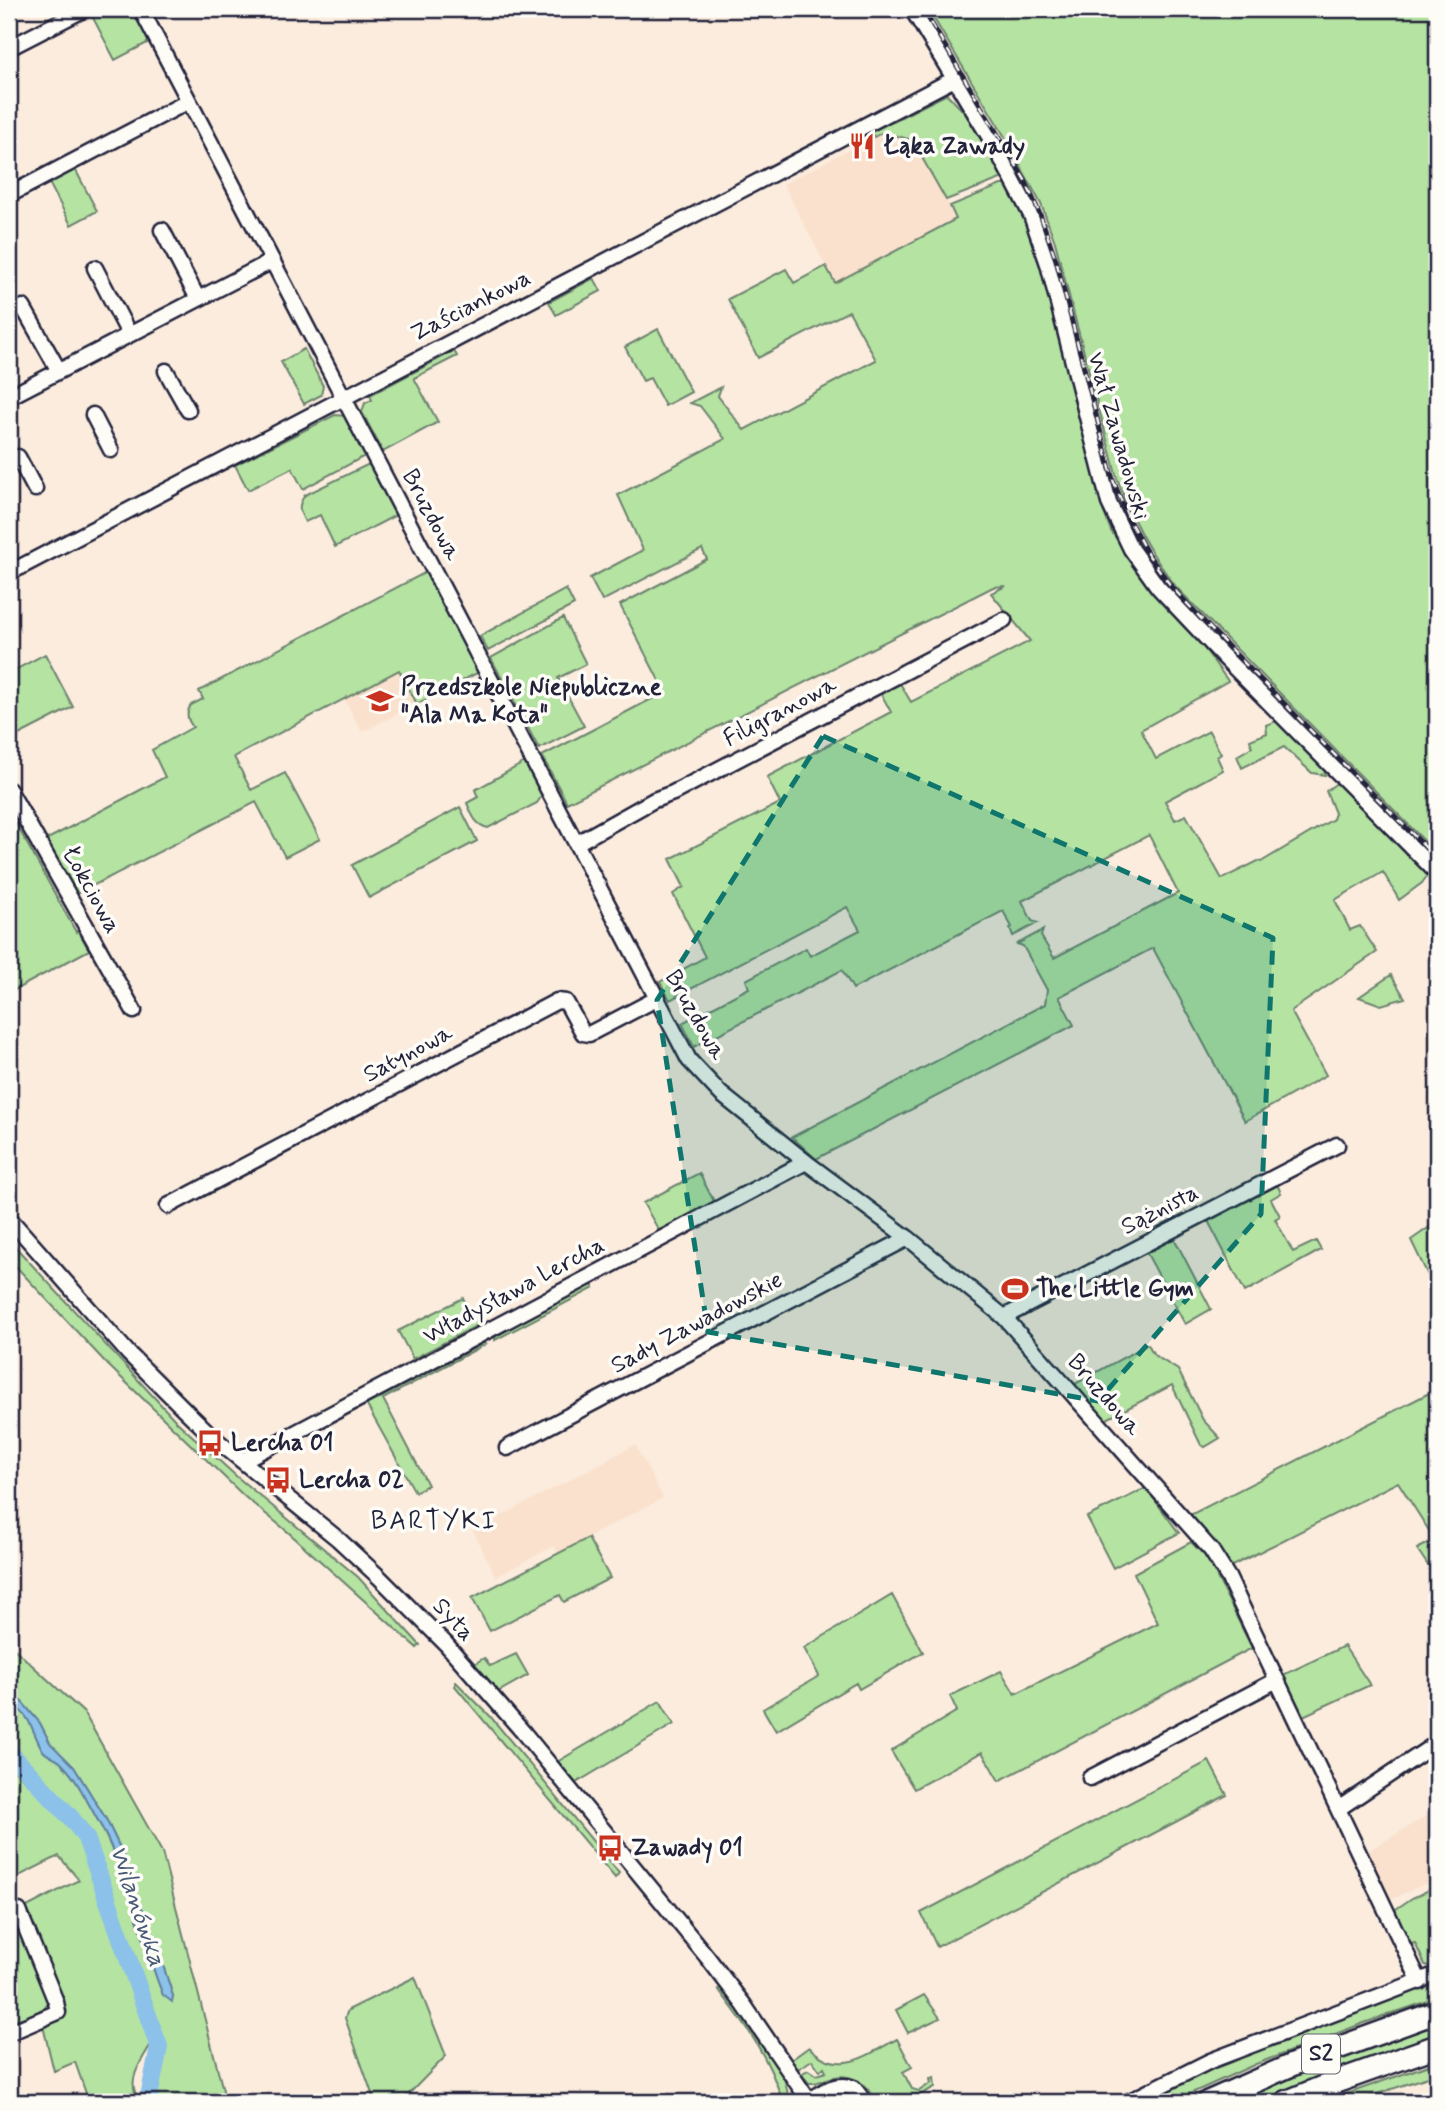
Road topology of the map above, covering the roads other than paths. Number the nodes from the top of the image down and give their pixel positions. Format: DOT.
graph roads {
  1 [pos="85,9"];
  2 [pos="141,9"];
  3 [pos="912,9"];
  4 [pos="9,48"];
  5 [pos="954,79"];
  6 [pos="189,101"];
  7 [pos="9,195"];
  8 [pos="162,230"];
  9 [pos="272,261"];
  10 [pos="94,268"];
  11 [pos="198,299"];
  12 [pos="23,307"];
  13 [pos="130,334"];
  14 [pos="59,371"];
  15 [pos="166,371"];
  16 [pos="9,397"];
  17 [pos="344,398"];
  18 [pos="188,410"];
  19 [pos="93,415"];
  20 [pos="111,450"];
  21 [pos="18,457"];
  22 [pos="35,489"];
  23 [pos="9,573"];
  24 [pos="1004,620"];
  25 [pos="9,790"];
  26 [pos="577,843"];
  27 [pos="1437,873"];
  28 [pos="658,998"];
  29 [pos="134,1011"];
  30 [pos="1337,1145"];
  31 [pos="806,1162"];
  32 [pos="168,1206"];
  33 [pos="9,1218"];
  34 [pos="908,1238"];
  35 [pos="1004,1317"];
  36 [pos="507,1448"];
  37 [pos="242,1461"];
  38 [pos="1277,1680"];
  39 [pos="1437,1743"];
  40 [pos="1090,1778"];
  41 [pos="1338,1809"];
  42 [pos="19,1911"];
  43 [pos="1437,1974"];
  44 [pos="1420,1982"];
  45 [pos="1437,2012"];
  46 [pos="9,2033"];
  47 [pos="1437,2046"];
  48 [pos="810,2102"];
  49 [pos="865,2102"];
  50 [pos="1128,2102"];
  51 [pos="1208,2102"];
  52 [pos="1286,2102"];
  1 -- 4 [label="street"];
  2 -- 6 [label="street, Bruzdowa"];
  3 -- 5 [label="street, Wał Zawadowski"];
  5 -- 17 [label="street, Zaściankowa"];
  5 -- 27 [label="street, Wał Zawadowski"];
  6 -- 7 [label="street"];
  6 -- 9 [label="street, Bruzdowa"];
  8 -- 11 [label="street"];
  9 -- 11 [label="street"];
  9 -- 17 [label="street, Bruzdowa"];
  10 -- 13 [label="street"];
  11 -- 13 [label="street"];
  12 -- 14 [label="street"];
  13 -- 14 [label="street"];
  14 -- 16 [label="street"];
  15 -- 18 [label="street"];
  17 -- 23 [label="street, Zaściankowa"];
  17 -- 26 [label="street, Bruzdowa"];
  19 -- 20 [label="street"];
  21 -- 22 [label="street"];
  24 -- 26 [label="street, Filigranowa"];
  25 -- 29 [label="street, Łokciowa"];
  26 -- 28 [label="street, Bruzdowa"];
  28 -- 31 [label="street, Bruzdowa"];
  28 -- 32 [label="street, Satynowa"];
  30 -- 35 [label="street, Sążnista"];
  31 -- 34 [label="street, Bruzdowa"];
  31 -- 37 [label="street, Władysława Lercha"];
  33 -- 37 [label="street, Syta"];
  34 -- 35 [label="street, Bruzdowa"];
  34 -- 36 [label="street, Sady Zawadowskie"];
  35 -- 38 [label="street, Bruzdowa"];
  37 -- 48 [label="street, Syta"];
  38 -- 40 [label="street"];
  38 -- 41 [label="street, Bruzdowa"];
  39 -- 41 [label="street"];
  41 -- 44 [label="street, Bruzdowa"];
  42 -- 46 [label="street"];
  43 -- 44 [label="street"];
  44 -- 50 [label="street"];
  45 -- 51 [label="highway, S2"];
  47 -- 52 [label="highway, S2"];
  48 -- 49 [label="street"];
}
